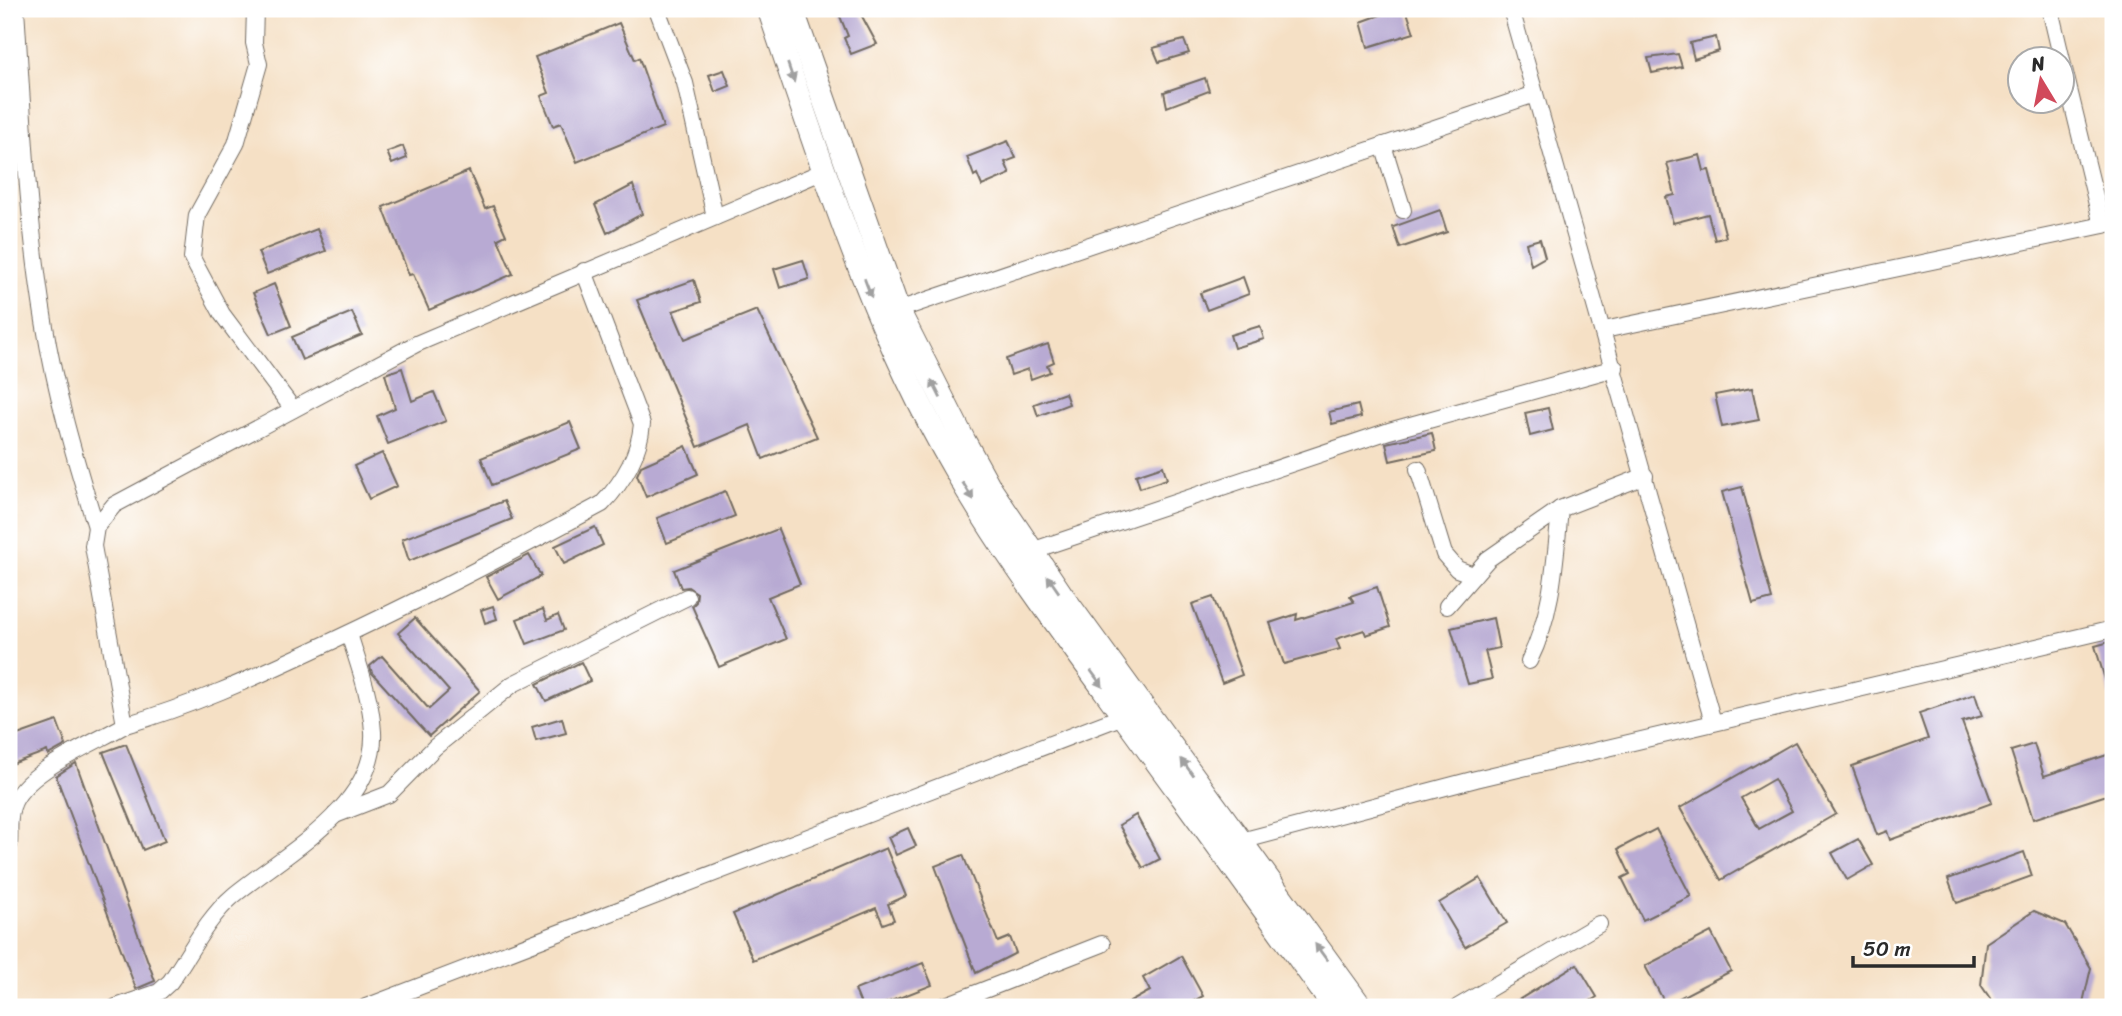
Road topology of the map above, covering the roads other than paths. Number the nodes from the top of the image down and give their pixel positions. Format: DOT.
graph roads {
  1 [pos="16,9"];
  2 [pos="256,9"];
  3 [pos="657,9"];
  4 [pos="769,9"];
  5 [pos="792,9"];
  6 [pos="1511,9"];
  7 [pos="2050,9"];
  8 [pos="2059,46"];
  9 [pos="1535,94"];
  10 [pos="2076,110"];
  11 [pos="1383,145"];
  12 [pos="824,172"];
  13 [pos="1403,210"];
  14 [pos="715,217"];
  15 [pos="2108,224"];
  16 [pos="584,271"];
  17 [pos="898,310"];
  18 [pos="1604,330"];
  19 [pos="1615,368"];
  20 [pos="293,409"];
  21 [pos="1418,469"];
  22 [pos="1645,476"];
  23 [pos="1560,509"];
  24 [pos="96,527"];
  25 [pos="1031,551"];
  26 [pos="1473,575"];
  27 [pos="687,597"];
  28 [pos="1447,606"];
  29 [pos="2113,629"];
  30 [pos="349,634"];
  31 [pos="1529,661"];
  32 [pos="1134,712"];
  33 [pos="1713,722"];
  34 [pos="125,725"];
  35 [pos="335,815"];
  36 [pos="1241,841"];
  37 [pos="9,845"];
  38 [pos="1599,924"];
  39 [pos="1102,944"];
  40 [pos="116,1007"];
  41 [pos="366,1007"];
  42 [pos="942,1007"];
  43 [pos="1334,1007"];
  44 [pos="1360,1007"];
  45 [pos="1458,1007"];
  1 -- 24 [label="street"];
  2 -- 20 [label="street"];
  3 -- 14 [label="street"];
  4 -- 12 [label="main road, one-way"];
  5 -- 17 [label="main road"];
  6 -- 9 [label="street"];
  7 -- 8 [label="street"];
  9 -- 11 [label="street"];
  9 -- 18 [label="street"];
  10 -- 15 [label="street"];
  11 -- 13 [label="street"];
  11 -- 17 [label="street"];
  12 -- 14 [label="street"];
  12 -- 32 [label="main road, one-way"];
  14 -- 16 [label="street"];
  15 -- 18 [label="street"];
  16 -- 20 [label="street"];
  16 -- 30 [label="street"];
  25 -- 17 [label="main road, one-way"];
  18 -- 19 [label="street"];
  19 -- 22 [label="street"];
  19 -- 25 [label="street"];
  20 -- 24 [label="street"];
  21 -- 26 [label="street"];
  22 -- 23 [label="street"];
  22 -- 33 [label="street"];
  23 -- 26 [label="street"];
  23 -- 31 [label="street"];
  24 -- 34 [label="street"];
  32 -- 25 [label="main road, one-way"];
  26 -- 28 [label="street"];
  27 -- 35 [label="street"];
  29 -- 33 [label="street"];
  30 -- 34 [label="street"];
  30 -- 35 [label="street"];
  36 -- 32 [label="main road, one-way"];
  32 -- 41 [label="street"];
  32 -- 43 [label="main road"];
  33 -- 36 [label="street"];
  34 -- 37 [label="street"];
  35 -- 40 [label="street"];
  44 -- 36 [label="main road, one-way"];
  38 -- 45 [label="street"];
  39 -- 42 [label="street"];
}
